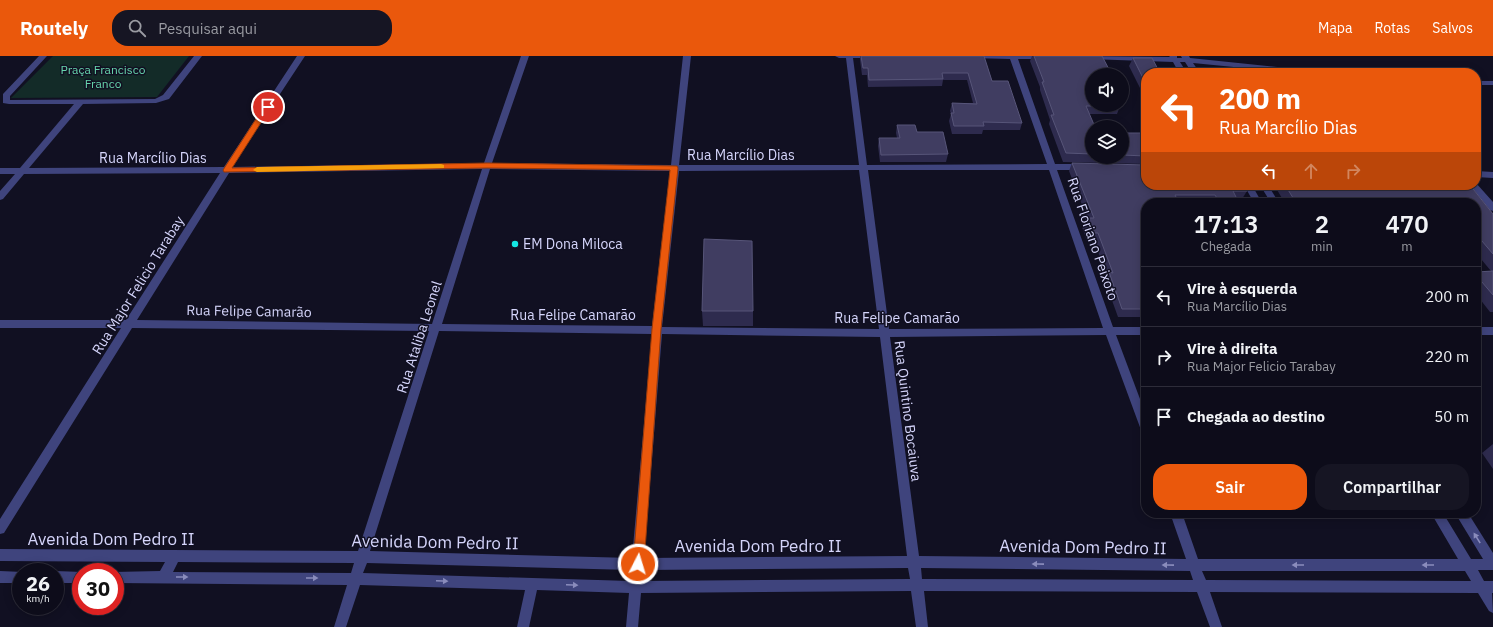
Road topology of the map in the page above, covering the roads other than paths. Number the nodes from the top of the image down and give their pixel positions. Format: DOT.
graph roads {
  1 [pos="43,56"];
  2 [pos="198,56"];
  3 [pos="300,56"];
  4 [pos="525,56"];
  5 [pos="687,56"];
  6 [pos="839,56"];
  7 [pos="849,56"];
  8 [pos="880,56"];
  9 [pos="966,56"];
  10 [pos="1013,56"];
  11 [pos="1052,57"];
  12 [pos="1083,57"];
  13 [pos="1174,58"];
  14 [pos="1186,58"];
  15 [pos="1180,68"];
  16 [pos="1193,68"];
  17 [pos="1273,68"];
  18 [pos="1481,82"];
  19 [pos="1493,82"];
  20 [pos="80,102"];
  21 [pos="487,166"];
  22 [pos="1052,166"];
  23 [pos="1091,167"];
  24 [pos="674,168"];
  25 [pos="863,168"];
  26 [pos="226,170"];
  27 [pos="0,171"];
  28 [pos="23,171"];
  29 [pos="1481,174"];
  30 [pos="1493,174"];
  31 [pos="1478,190"];
  32 [pos="0,197"];
  33 [pos="1493,208"];
  34 [pos="0,324"];
  35 [pos="130,324"];
  36 [pos="437,327"];
  37 [pos="657,329"];
  38 [pos="1141,331"];
  39 [pos="1481,331"];
  40 [pos="1493,331"];
  41 [pos="1110,332"];
  42 [pos="884,333"];
  43 [pos="1141,416"];
  44 [pos="1178,518"];
  45 [pos="1440,518"];
  46 [pos="1464,518"];
  47 [pos="0,530"];
  48 [pos="0,555"];
  49 [pos="174,556"];
  50 [pos="363,557"];
  51 [pos="914,562"];
  52 [pos="638,564"];
  53 [pos="1493,564"];
  54 [pos="1196,565"];
  55 [pos="1467,565"];
  56 [pos="0,577"];
  57 [pos="12,577"];
  58 [pos="124,577"];
  59 [pos="164,577"];
  60 [pos="357,579"];
  61 [pos="532,584"];
  62 [pos="917,584"];
  63 [pos="1202,585"];
  64 [pos="636,587"];
  65 [pos="1487,587"];
  66 [pos="1493,607"];
  67 [pos="340,627"];
  68 [pos="524,627"];
  69 [pos="632,627"];
  70 [pos="922,627"];
  71 [pos="1216,627"];
  1 -- 20 [label="street"];
  2 -- 20 [label="street"];
  3 -- 26 [label="street, Rua Major Felicio Tarabay"];
  4 -- 21 [label="street, Rua Ataliba Leonel"];
  5 -- 24 [label="street"];
  6 -- 7 [label="street"];
  7 -- 8 [label="street"];
  7 -- 25 [label="street, Rua Quintino Bocaiuva"];
  9 -- 10 [label="street"];
  10 -- 11 [label="street"];
  10 -- 22 [label="street, Rua Floriano Peixoto"];
  12 -- 13 [label="street"];
  13 -- 14 [label="street"];
  13 -- 15 [label="street"];
  14 -- 16 [label="street"];
  14 -- 17 [label="street"];
  18 -- 19 [label="street"];
  20 -- 28 [label="street"];
  21 -- 24 [label="street, Rua Marcílio Dias"];
  21 -- 26 [label="street, Rua Marcílio Dias"];
  21 -- 36 [label="street, Rua Ataliba Leonel"];
  22 -- 23 [label="street, Rua Marcílio Dias"];
  22 -- 25 [label="street, Rua Marcílio Dias"];
  22 -- 41 [label="street, Rua Floriano Peixoto"];
  24 -- 25 [label="street, Rua Marcílio Dias"];
  24 -- 37 [label="street"];
  25 -- 42 [label="street, Rua Quintino Bocaiuva"];
  26 -- 28 [label="street, Rua Marcílio Dias"];
  26 -- 35 [label="street, Rua Major Felicio Tarabay"];
  27 -- 28 [label="street, Rua Marcílio Dias"];
  28 -- 32 [label="street"];
  29 -- 30 [label="street"];
  31 -- 33 [label="street"];
  34 -- 35 [label="street, Rua Felipe Camarão"];
  35 -- 36 [label="street, Rua Felipe Camarão"];
  35 -- 47 [label="street, Rua Major Felicio Tarabay"];
  36 -- 37 [label="street, Rua Felipe Camarão"];
  36 -- 50 [label="street, Rua Ataliba Leonel"];
  37 -- 42 [label="street, Rua Felipe Camarão"];
  37 -- 52 [label="street"];
  38 -- 41 [label="street, Rua Felipe Camarão"];
  39 -- 40 [label="street"];
  41 -- 42 [label="street, Rua Felipe Camarão"];
  41 -- 43 [label="street, Rua Floriano Peixoto"];
  42 -- 51 [label="street, Rua Quintino Bocaiuva"];
  44 -- 54 [label="street"];
  45 -- 55 [label="street"];
  53 -- 46 [label="street, one-way"];
  48 -- 49 [label="street, Avenida Dom Pedro II"];
  49 -- 50 [label="street, Avenida Dom Pedro II"];
  49 -- 59 [label="street"];
  50 -- 52 [label="street, Avenida Dom Pedro II"];
  50 -- 60 [label="street, Rua Ataliba Leonel"];
  51 -- 52 [label="street, Avenida Dom Pedro II"];
  54 -- 51 [label="street, Avenida Dom Pedro II, one-way"];
  51 -- 62 [label="street, Rua Quintino Bocaiuva"];
  52 -- 64 [label="street"];
  53 -- 55 [label="street, Avenida Dom Pedro II"];
  55 -- 54 [label="street, Avenida Dom Pedro II, one-way"];
  54 -- 63 [label="street"];
  55 -- 65 [label="street"];
  56 -- 57 [label="street"];
  58 -- 59 [label="street"];
  59 -- 60 [label="street, one-way"];
  60 -- 61 [label="street, one-way"];
  60 -- 67 [label="street, Rua Ataliba Leonel"];
  61 -- 64 [label="street, one-way"];
  61 -- 68 [label="street"];
  62 -- 63 [label="street"];
  62 -- 64 [label="street"];
  62 -- 70 [label="street, Rua Quintino Bocaiuva"];
  63 -- 65 [label="street"];
  63 -- 71 [label="street"];
  64 -- 69 [label="street"];
  65 -- 66 [label="street"];
}
